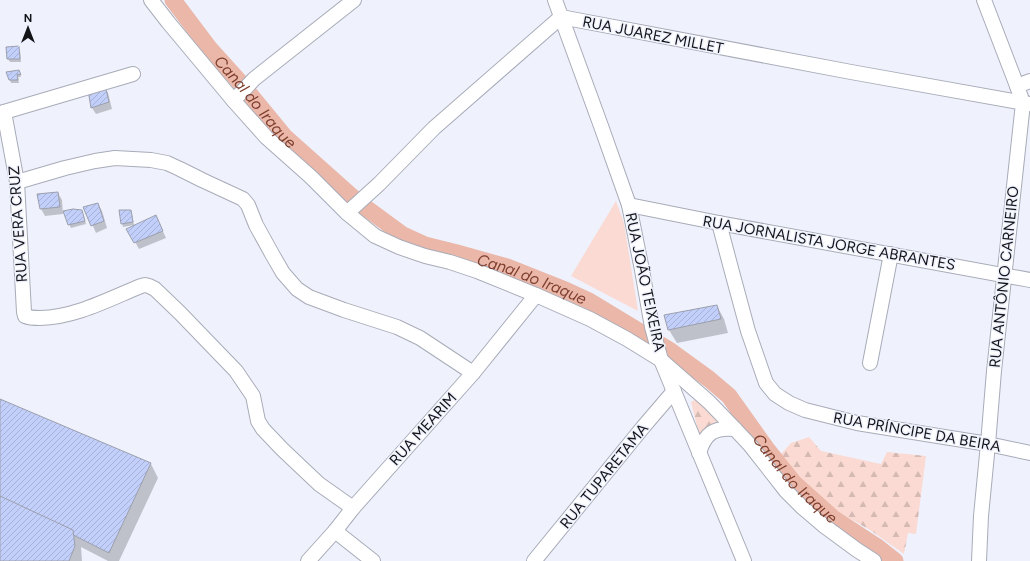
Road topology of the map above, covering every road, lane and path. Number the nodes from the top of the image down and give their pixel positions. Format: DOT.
graph roads {
  1 [pos="151,0"];
  2 [pos="354,0"];
  3 [pos="555,0"];
  4 [pos="984,0"];
  5 [pos="561,17"];
  6 [pos="133,74"];
  7 [pos="1024,84"];
  8 [pos="237,97"];
  9 [pos="1026,104"];
  10 [pos="2,111"];
  11 [pos="17,182"];
  12 [pos="629,205"];
  13 [pos="349,211"];
  14 [pos="720,223"];
  15 [pos="891,254"];
  16 [pos="1004,275"];
  17 [pos="1030,280"];
  18 [pos="536,295"];
  19 [pos="661,360"];
  20 [pos="870,363"];
  21 [pos="473,373"];
  22 [pos="674,391"];
  23 [pos="735,429"];
  24 [pos="988,444"];
  25 [pos="1030,453"];
  26 [pos="699,454"];
  27 [pos="353,508"];
  28 [pos="335,531"];
  29 [pos="308,561"];
  30 [pos="373,561"];
  31 [pos="534,561"];
  32 [pos="744,561"];
  33 [pos="874,561"];
  34 [pos="979,561"];
  1 -- 8 [label="street"];
  2 -- 8 [label="street"];
  3 -- 5 [label="street, RUA JOÃO TEIXEIRA"];
  4 -- 7 [label="street, RUA ANTÔNIO CARNEIRO"];
  5 -- 9 [label="street, RUA JUAREZ MILLET"];
  5 -- 12 [label="street, RUA JOÃO TEIXEIRA"];
  5 -- 13 [label="street, RUA JUAREZ MILLET"];
  6 -- 10 [label="street"];
  7 -- 9 [label="street, RUA ANTÔNIO CARNEIRO"];
  8 -- 13 [label="street"];
  9 -- 16 [label="street, RUA ANTÔNIO CARNEIRO"];
  10 -- 11 [label="street, RUA VERA CRUZ"];
  11 -- 21 [label="street"];
  11 -- 27 [label="street, RUA VERA CRUZ"];
  12 -- 14 [label="street, RUA JORNALISTA JORGE ABRANTES"];
  12 -- 19 [label="street, RUA JOÃO TEIXEIRA"];
  13 -- 18 [label="street"];
  14 -- 15 [label="street, RUA JORNALISTA JORGE ABRANTES"];
  14 -- 24 [label="street, RUA PRÍNCIPE DA BEIRA"];
  15 -- 16 [label="street, RUA JORNALISTA JORGE ABRANTES"];
  15 -- 20 [label="street"];
  16 -- 17 [label="street, RUA JORNALISTA JORGE ABRANTES"];
  16 -- 24 [label="street, RUA ANTÔNIO CARNEIRO"];
  18 -- 19 [label="street"];
  18 -- 21 [label="street, RUA MEARIM"];
  19 -- 22 [label="street, RUA JOÃO TEIXEIRA"];
  19 -- 23 [label="street"];
  21 -- 27 [label="street, RUA MEARIM"];
  22 -- 26 [label="street, RUA JOÃO TEIXEIRA"];
  22 -- 31 [label="street, RUA TUPARETAMA"];
  23 -- 26 [label="street"];
  23 -- 33 [label="street"];
  24 -- 25 [label="street, RUA PRÍNCIPE DA BEIRA"];
  24 -- 34 [label="street, RUA ANTÔNIO CARNEIRO"];
  26 -- 32 [label="street, RUA JOÃO TEIXEIRA"];
  27 -- 28 [label="street, RUA MEARIM"];
  28 -- 29 [label="street, RUA MEARIM"];
  28 -- 30 [label="street"];
}
